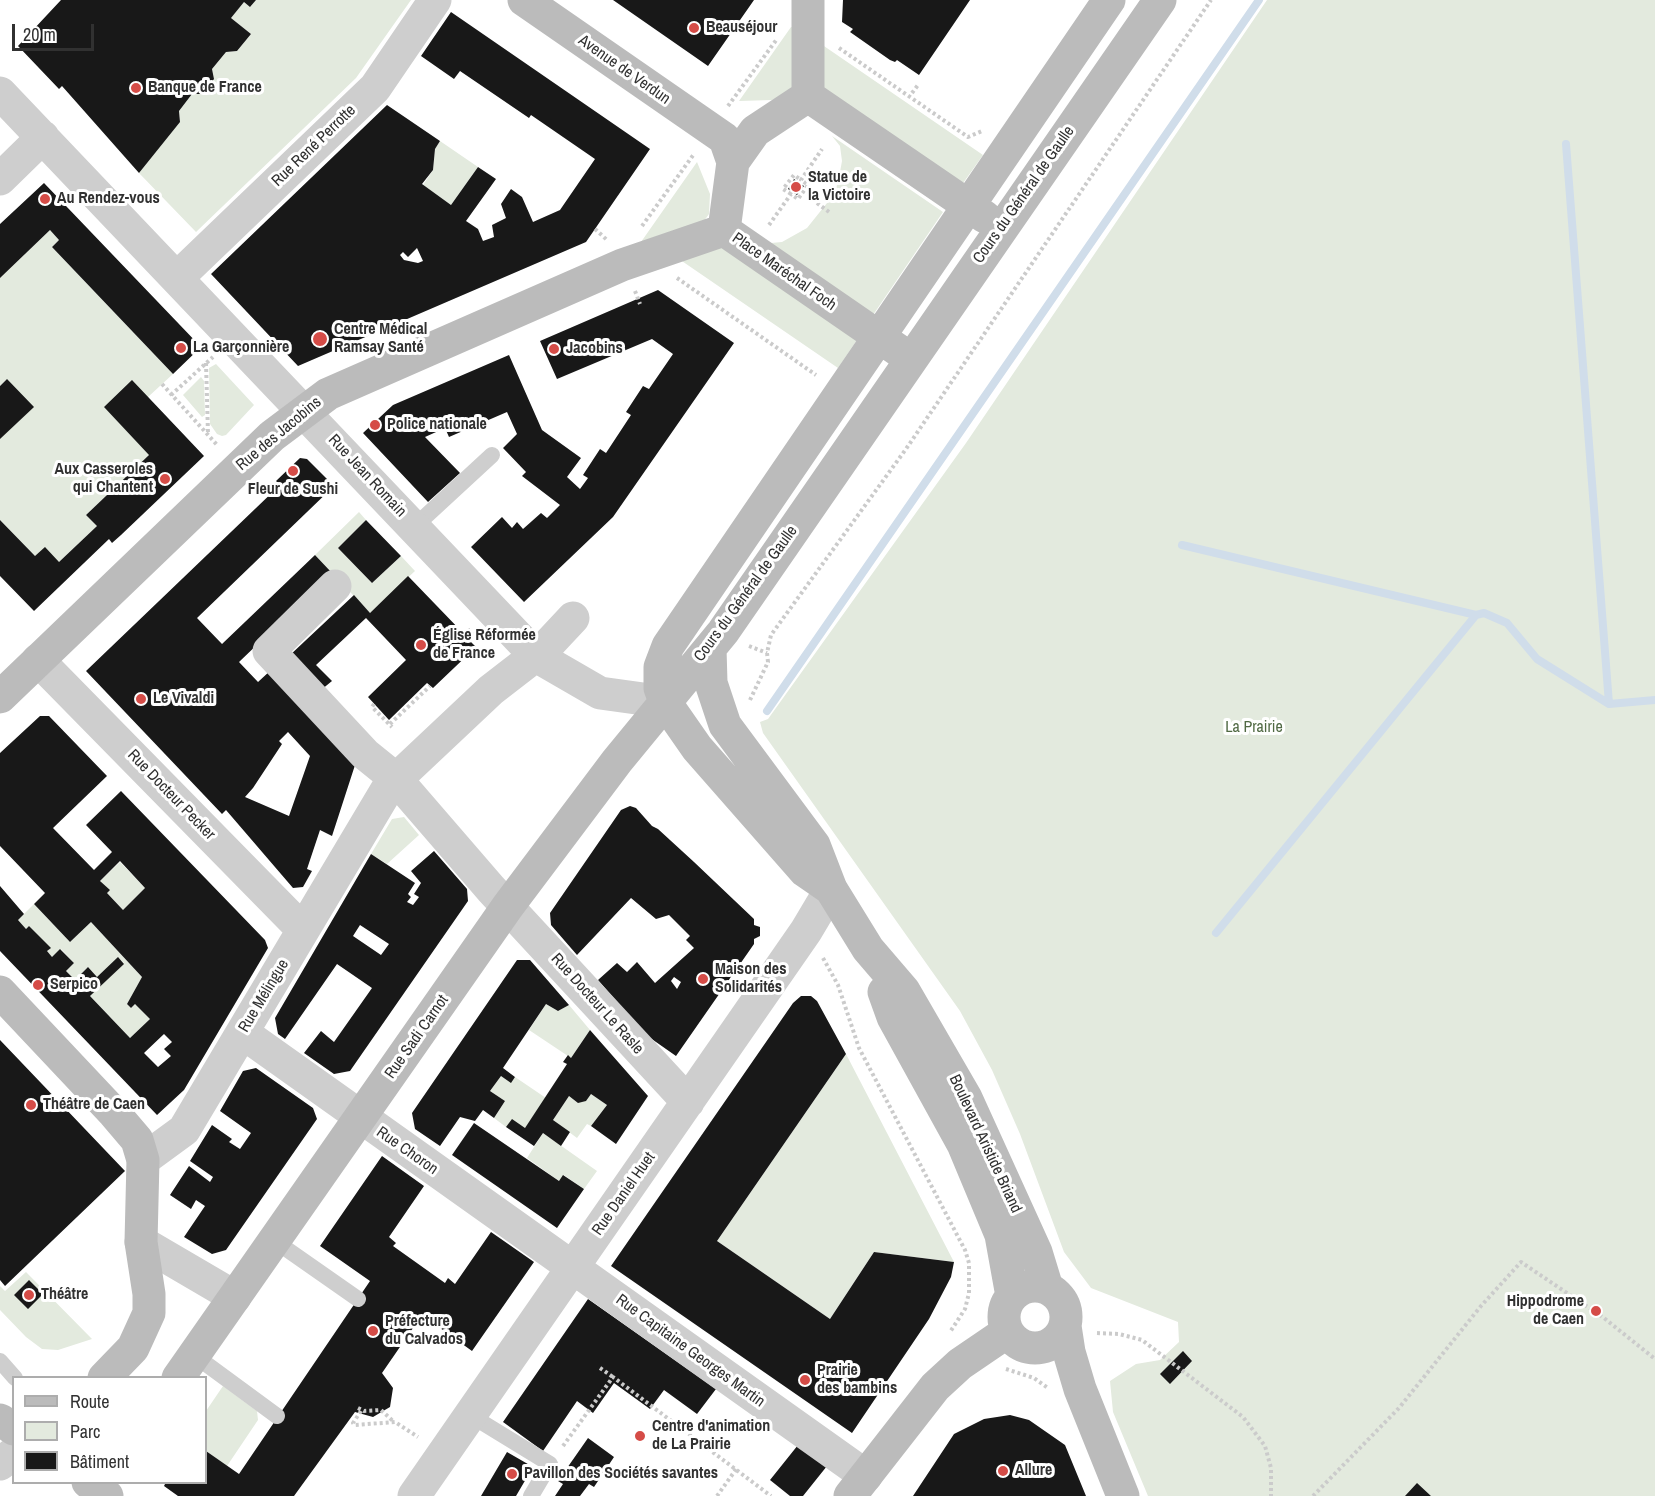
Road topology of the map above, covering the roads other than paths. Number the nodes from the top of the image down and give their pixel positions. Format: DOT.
graph roads {
  1 [pos="435,0"];
  2 [pos="524,0"];
  3 [pos="808,0"];
  4 [pos="1109,0"];
  5 [pos="1160,0"];
  6 [pos="0,93"];
  7 [pos="808,96"];
  8 [pos="43,137"];
  9 [pos="737,144"];
  10 [pos="0,179"];
  11 [pos="968,205"];
  12 [pos="1001,227"];
  13 [pos="724,230"];
  14 [pos="177,278"];
  15 [pos="879,337"];
  16 [pos="911,358"];
  17 [pos="304,411"];
  18 [pos="492,455"];
  19 [pos="414,527"];
  20 [pos="335,586"];
  21 [pos="573,618"];
  22 [pos="725,646"];
  23 [pos="536,656"];
  24 [pos="38,660"];
  25 [pos="0,697"];
  26 [pos="665,702"];
  27 [pos="396,779"];
  28 [pos="831,889"];
  29 [pos="508,906"];
  30 [pos="303,930"];
  31 [pos="868,949"];
  32 [pos="0,993"];
  33 [pos="243,1033"];
  34 [pos="688,1102"];
  35 [pos="361,1119"];
  36 [pos="143,1160"];
  37 [pos="276,1241"];
  38 [pos="141,1242"];
  39 [pos="573,1267"];
  40 [pos="1047,1287"];
  41 [pos="1012,1296"];
  42 [pos="235,1297"];
  43 [pos="358,1299"];
  44 [pos="1078,1329"];
  45 [pos="1018,1340"];
  46 [pos="0,1361"];
  47 [pos="186,1366"];
  48 [pos="14,1376"];
  49 [pos="105,1376"];
  50 [pos="204,1376"];
  51 [pos="207,1378"];
  52 [pos="1065,1390"];
  53 [pos="470,1415"];
  54 [pos="277,1416"];
  55 [pos="12,1455"];
  56 [pos="0,1464"];
  57 [pos="1111,1482"];
  58 [pos="858,1486"];
  59 [pos="414,1496"];
  60 [pos="531,1496"];
  1 -- 14 [label="street, Rue René Perrotte"];
  2 -- 9 [label="main road, Avenue de Verdun"];
  3 -- 7 [label="main road"];
  4 -- 11 [label="main road, Cours du Général de Gaulle"];
  5 -- 12 [label="main road, Cours du Général de Gaulle"];
  6 -- 8 [label="street, Rue Jean Romain"];
  7 -- 9 [label="main road"];
  7 -- 11 [label="main road"];
  8 -- 10 [label="street"];
  8 -- 14 [label="street, Rue Jean Romain"];
  9 -- 13 [label="main road, Place Maréchal Foch"];
  11 -- 12 [label="main road"];
  11 -- 15 [label="main road, Cours du Général de Gaulle"];
  12 -- 16 [label="main road, Cours du Général de Gaulle"];
  13 -- 15 [label="main road, Place Maréchal Foch"];
  13 -- 17 [label="main road, Rue des Jacobins"];
  14 -- 17 [label="street, Rue Jean Romain"];
  15 -- 16 [label="main road, Place Maréchal Foch"];
  15 -- 26 [label="main road, Cours du Général de Gaulle"];
  16 -- 22 [label="main road, Cours du Général de Gaulle"];
  17 -- 19 [label="street, Rue Jean Romain"];
  17 -- 24 [label="main road, Rue des Jacobins"];
  18 -- 19 [label="lane"];
  19 -- 23 [label="street, Rue Jean Romain"];
  20 -- 27 [label="street, Rue Docteur Le Rasle"];
  21 -- 23 [label="street, Rue Mélingue"];
  22 -- 26 [label="main road, Cours du Général de Gaulle"];
  22 -- 28 [label="main road, Boulevard Aristide Briand"];
  23 -- 26 [label="street, Rue Jean Romain"];
  23 -- 27 [label="street, Rue Mélingue"];
  24 -- 25 [label="main road, Rue des Jacobins"];
  24 -- 30 [label="street, Rue Docteur Pecker"];
  26 -- 28 [label="main road, Boulevard Aristide Briand"];
  26 -- 29 [label="main road, Rue Sadi Carnot"];
  27 -- 29 [label="street, Rue Docteur Le Rasle"];
  27 -- 30 [label="street, Rue Mélingue"];
  28 -- 31 [label="main road, Boulevard Aristide Briand"];
  28 -- 34 [label="street, Rue Daniel Huet"];
  29 -- 34 [label="street, Rue Docteur Le Rasle"];
  29 -- 35 [label="main road, Rue Sadi Carnot"];
  30 -- 33 [label="street, Rue Mélingue"];
  31 -- 40 [label="main road, Boulevard Aristide Briand"];
  31 -- 41 [label="main road, Boulevard Aristide Briand"];
  32 -- 36 [label="main road"];
  33 -- 35 [label="street, Rue Choron"];
  33 -- 36 [label="street, Rue Mélingue"];
  34 -- 39 [label="street, Rue Daniel Huet"];
  35 -- 37 [label="main road, Rue Sadi Carnot"];
  35 -- 39 [label="street, Rue Choron"];
  36 -- 38 [label="main road"];
  37 -- 42 [label="main road, Rue Sadi Carnot"];
  37 -- 43 [label="lane"];
  38 -- 42 [label="street"];
  38 -- 49 [label="main road"];
  39 -- 53 [label="street, Rue Daniel Huet"];
  39 -- 58 [label="street, Rue Capitaine Georges Martin"];
  40 -- 41 [label="main road"];
  40 -- 44 [label="main road, Boulevard Aristide Briand"];
  41 -- 45 [label="main road, Boulevard Aristide Briand"];
  42 -- 47 [label="main road, Rue Sadi Carnot"];
  44 -- 45 [label="main road"];
  44 -- 52 [label="main road, Boulevard Aristide Briand"];
  45 -- 52 [label="main road"];
  45 -- 58 [label="main road"];
  46 -- 48 [label="lane"];
  47 -- 50 [label="lane"];
  51 -- 54 [label="lane"];
  52 -- 57 [label="main road, Boulevard Aristide Briand"];
  53 -- 59 [label="street, Rue Daniel Huet"];
  53 -- 60 [label="lane"];
  55 -- 56 [label="street"];
}
